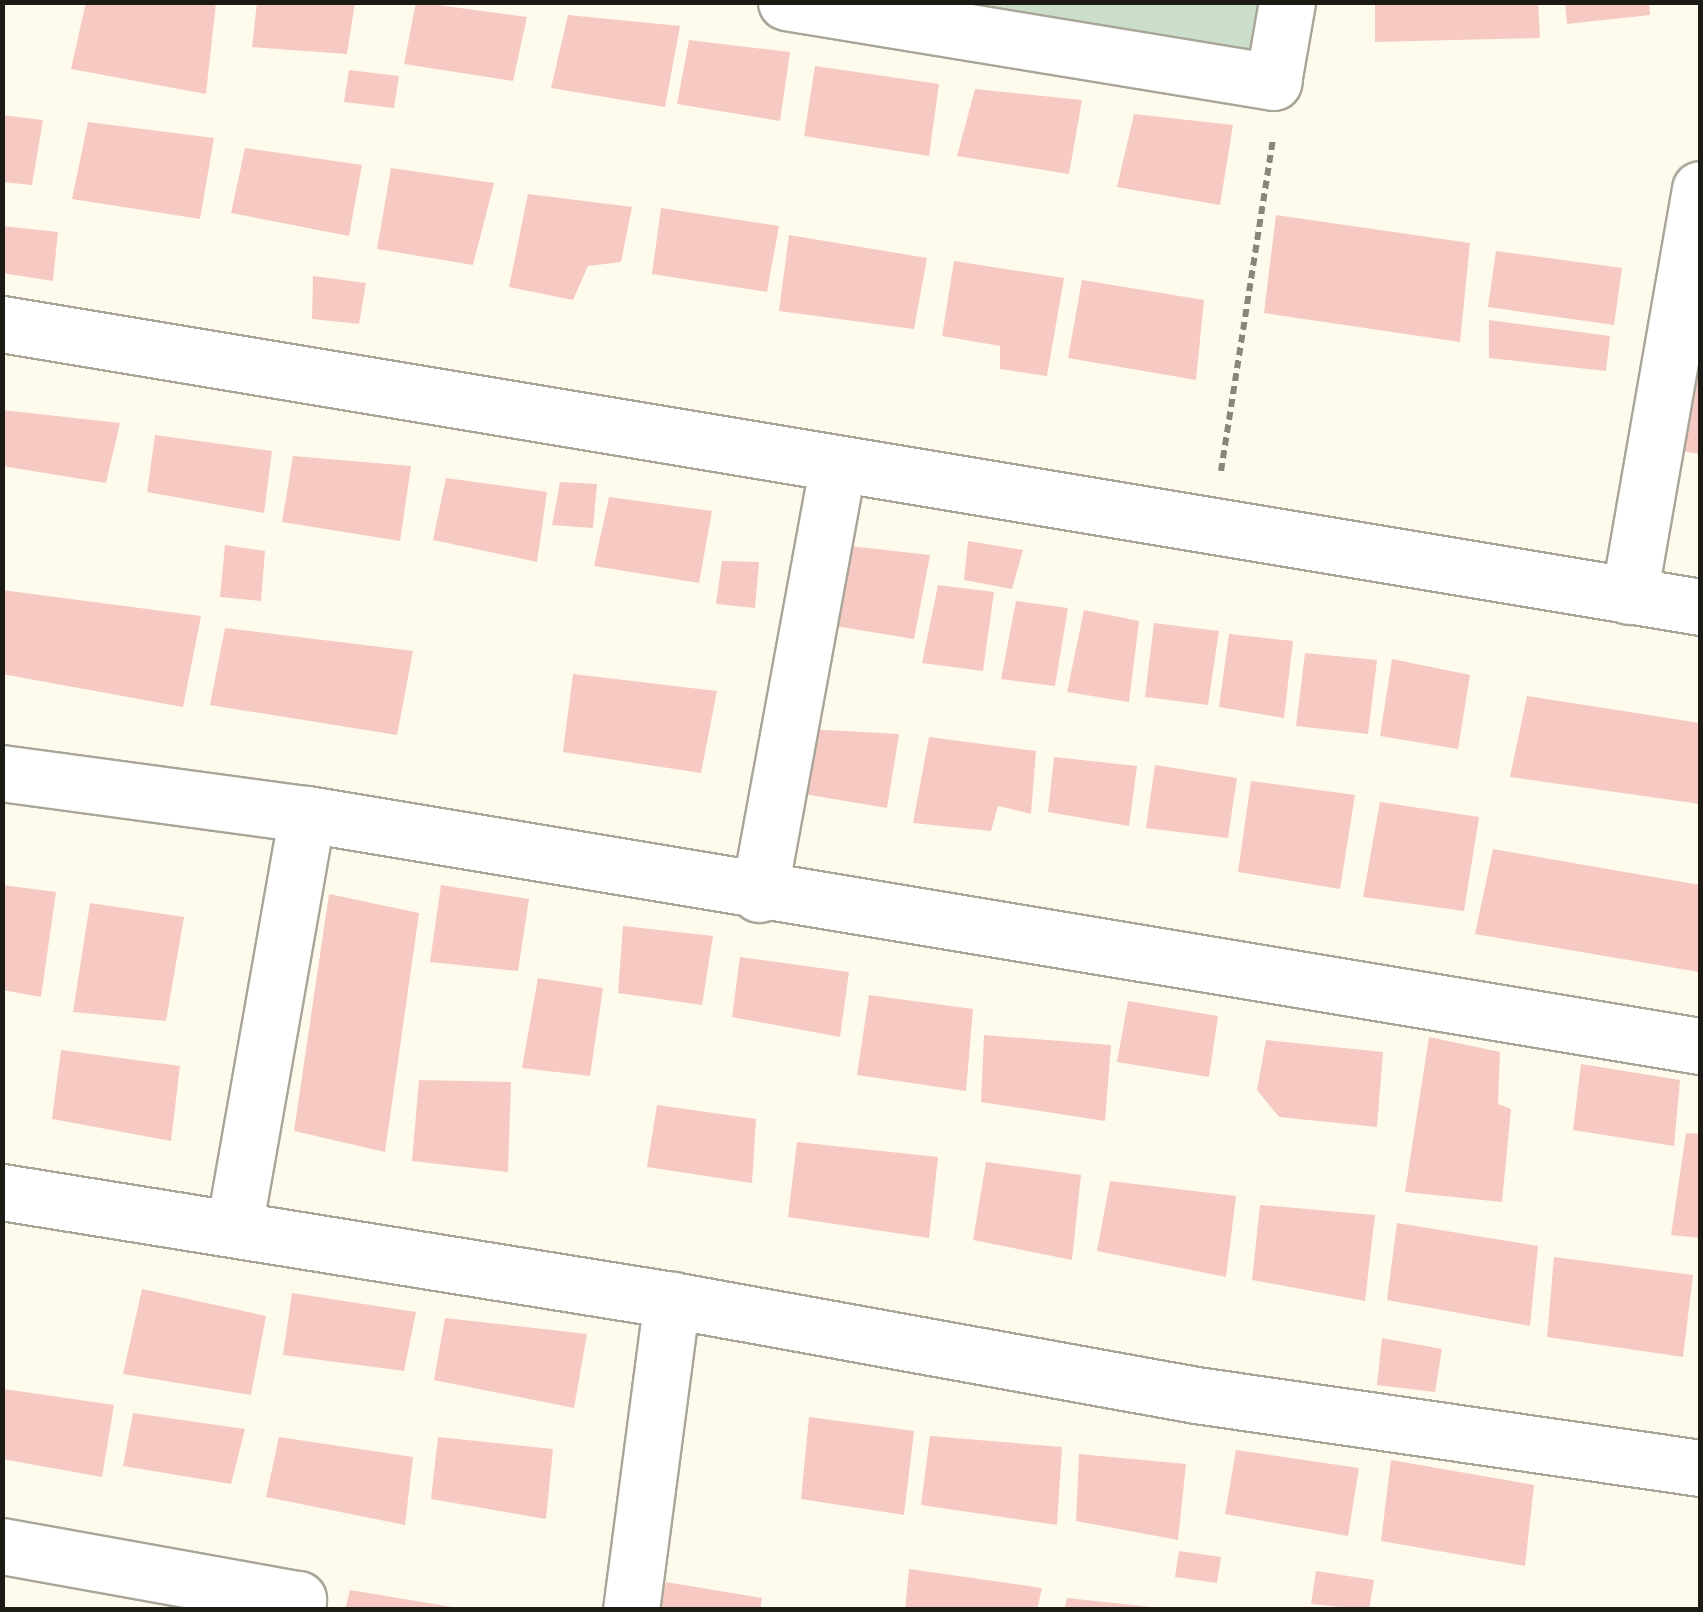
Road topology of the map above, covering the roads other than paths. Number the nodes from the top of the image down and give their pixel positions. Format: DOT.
graph roads {
  1 [pos="786,2"];
  2 [pos="1287,2"];
  3 [pos="1700,189"];
  4 [pos="2,324"];
  5 [pos="837,467"];
  6 [pos="1628,596"];
  7 [pos="1700,607"];
  8 [pos="2,773"];
  9 [pos="307,814"];
  10 [pos="759,894"];
  11 [pos="1700,1046"];
  12 [pos="2,1192"];
  13 [pos="234,1228"];
  14 [pos="672,1300"];
  15 [pos="1700,1468"];
  16 [pos="2,1546"];
  17 [pos="297,1610"];
  18 [pos="631,1610"];
  1 -- 2 [label="street"];
  3 -- 6 [label="street"];
  4 -- 5 [label="street"];
  5 -- 6 [label="street"];
  5 -- 10 [label="street"];
  6 -- 7 [label="street"];
  8 -- 9 [label="street"];
  9 -- 10 [label="street"];
  9 -- 13 [label="street"];
  10 -- 11 [label="street"];
  12 -- 13 [label="street"];
  13 -- 14 [label="street"];
  14 -- 15 [label="street"];
  14 -- 18 [label="street"];
  16 -- 17 [label="street"];
}
